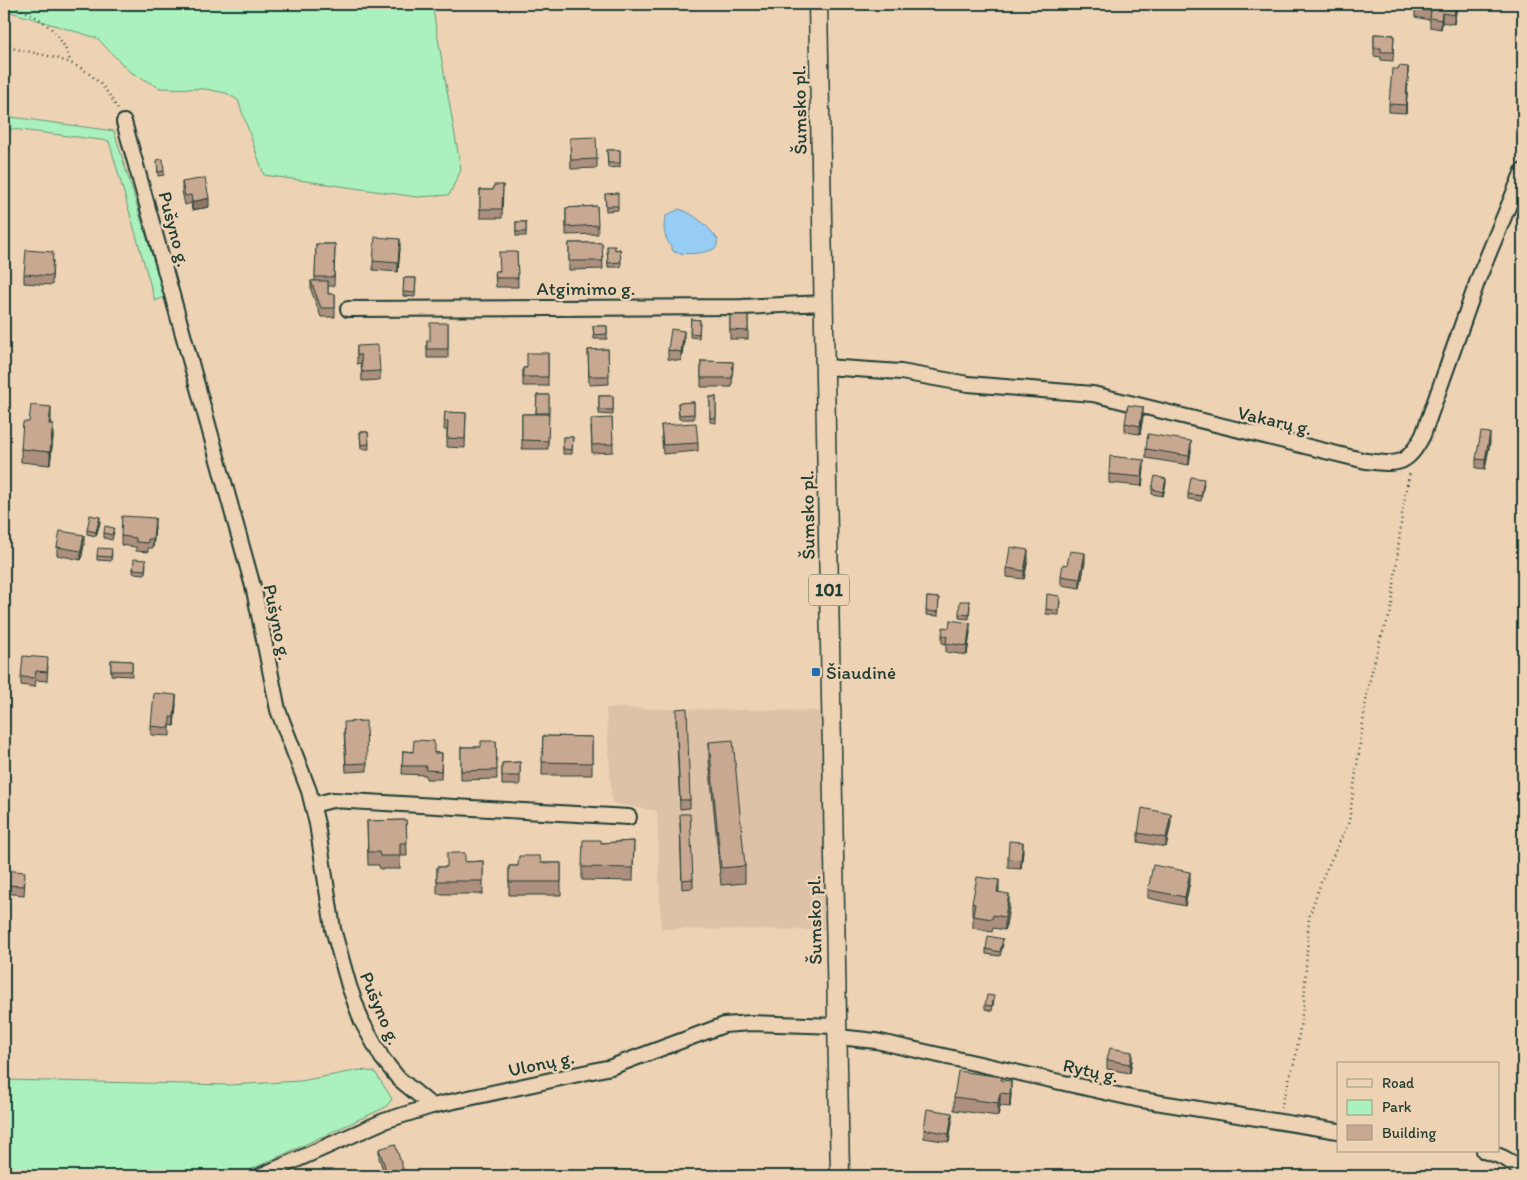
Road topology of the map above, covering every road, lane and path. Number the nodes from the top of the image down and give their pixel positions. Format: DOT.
graph roads {
  1 [pos="8,4"];
  2 [pos="818,4"];
  3 [pos="4,46"];
  4 [pos="70,61"];
  5 [pos="124,122"];
  6 [pos="1523,170"];
  7 [pos="824,303"];
  8 [pos="348,310"];
  9 [pos="825,367"];
  10 [pos="1414,452"];
  11 [pos="313,805"];
  12 [pos="629,818"];
  13 [pos="838,1032"];
  14 [pos="432,1106"];
  15 [pos="1278,1121"];
  16 [pos="1337,1130"];
  17 [pos="1488,1152"];
  18 [pos="260,1176"];
  19 [pos="840,1176"];
  20 [pos="1523,1176"];
  1 -- 4 [label="path"];
  2 -- 7 [label="main road, Šumsko pl. / 101"];
  3 -- 4 [label="path"];
  4 -- 5 [label="path"];
  5 -- 11 [label="street, Pušyno g."];
  6 -- 10 [label="street"];
  7 -- 8 [label="street, Atgimimo g."];
  7 -- 9 [label="main road, Šumsko pl. / 101"];
  9 -- 10 [label="street, Vakarų g."];
  9 -- 13 [label="main road, Šumsko pl. / 101"];
  10 -- 15 [label="path"];
  11 -- 12 [label="street"];
  11 -- 14 [label="street, Pušyno g."];
  13 -- 14 [label="street, Ulonų g."];
  13 -- 15 [label="street, Rytų g."];
  13 -- 19 [label="main road, Šumsko pl. / 101"];
  14 -- 18 [label="street, Ulonų g."];
  15 -- 16 [label="street, Rytų g."];
  17 -- 20 [label="street"];
}
